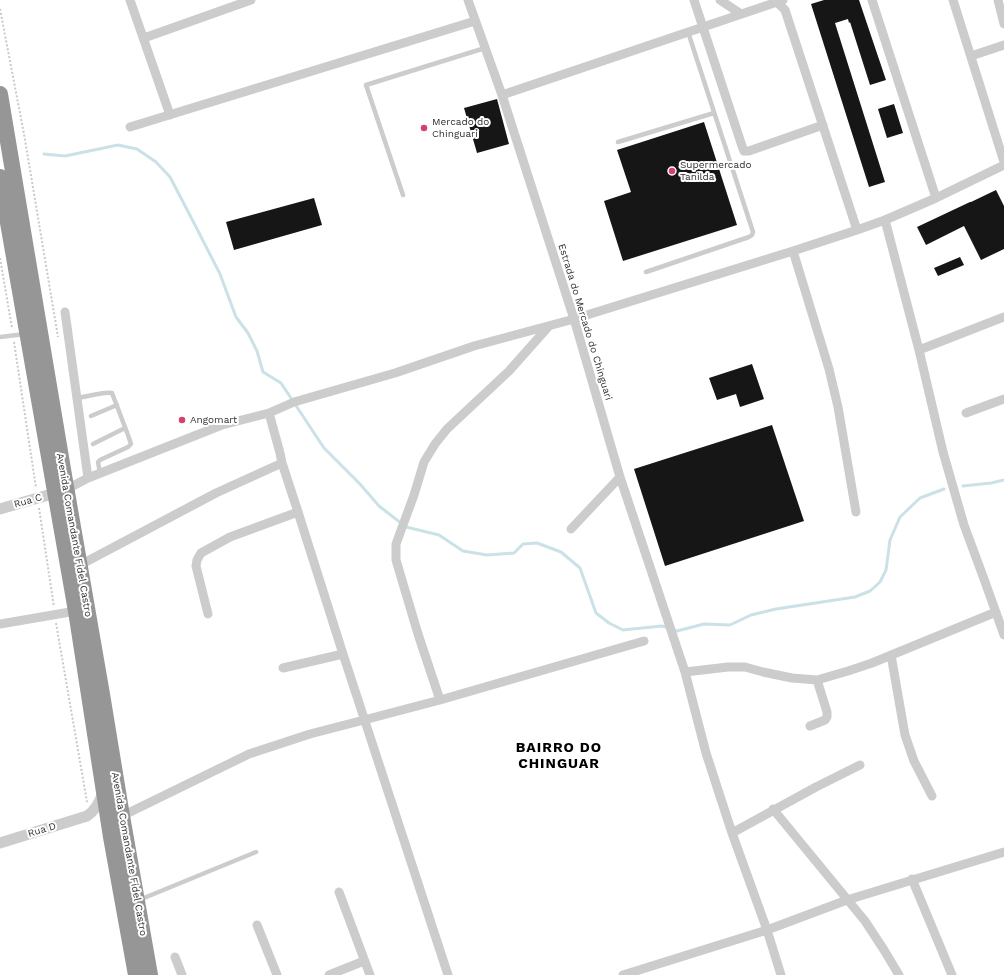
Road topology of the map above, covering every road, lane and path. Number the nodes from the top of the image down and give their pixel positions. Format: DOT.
graph roads {
  1 [pos="130,0"];
  2 [pos="251,0"];
  3 [pos="468,0"];
  4 [pos="694,0"];
  5 [pos="720,0"];
  6 [pos="788,0"];
  7 [pos="872,0"];
  8 [pos="953,0"];
  9 [pos="998,0"];
  10 [pos="779,1"];
  11 [pos="0,9"];
  12 [pos="786,10"];
  13 [pos="741,14"];
  14 [pos="475,21"];
  15 [pos="1004,24"];
  16 [pos="702,28"];
  17 [pos="688,32"];
  18 [pos="144,38"];
  19 [pos="1004,45"];
  20 [pos="485,48"];
  21 [pos="971,56"];
  22 [pos="0,94"];
  23 [pos="502,95"];
  24 [pos="714,113"];
  25 [pos="170,115"];
  26 [pos="823,125"];
  27 [pos="130,127"];
  28 [pos="618,142"];
  29 [pos="1004,162"];
  30 [pos="1004,165"];
  31 [pos="0,177"];
  32 [pos="403,195"];
  33 [pos="936,198"];
  34 [pos="885,220"];
  35 [pos="857,230"];
  36 [pos="793,251"];
  37 [pos="0,258"];
  38 [pos="646,272"];
  39 [pos="65,312"];
  40 [pos="1004,317"];
  41 [pos="574,319"];
  42 [pos="549,326"];
  43 [pos="20,334"];
  44 [pos="0,337"];
  45 [pos="59,343"];
  46 [pos="919,350"];
  47 [pos="77,398"];
  48 [pos="1004,399"];
  49 [pos="117,405"];
  50 [pos="269,413"];
  51 [pos="966,413"];
  52 [pos="92,416"];
  53 [pos="125,428"];
  54 [pos="94,444"];
  55 [pos="282,463"];
  56 [pos="100,473"];
  57 [pos="620,477"];
  58 [pos="88,478"];
  59 [pos="61,491"];
  60 [pos="38,498"];
  61 [pos="0,509"];
  62 [pos="298,512"];
  63 [pos="856,512"];
  64 [pos="571,529"];
  65 [pos="80,565"];
  66 [pos="76,611"];
  67 [pos="996,612"];
  68 [pos="208,614"];
  69 [pos="55,615"];
  70 [pos="0,624"];
  71 [pos="1004,635"];
  72 [pos="644,641"];
  73 [pos="343,654"];
  74 [pos="891,655"];
  75 [pos="283,668"];
  76 [pos="685,672"];
  77 [pos="817,680"];
  78 [pos="440,700"];
  79 [pos="364,720"];
  80 [pos="810,726"];
  81 [pos="860,765"];
  82 [pos="104,788"];
  83 [pos="932,796"];
  84 [pos="773,810"];
  85 [pos="87,816"];
  86 [pos="122,816"];
  87 [pos="732,833"];
  88 [pos="111,837"];
  89 [pos="0,843"];
  90 [pos="256,852"];
  91 [pos="1004,852"];
  92 [pos="912,879"];
  93 [pos="339,892"];
  94 [pos="847,900"];
  95 [pos="137,901"];
  96 [pos="257,925"];
  97 [pos="768,930"];
  98 [pos="175,957"];
  99 [pos="364,961"];
  100 [pos="138,975"];
  101 [pos="182,975"];
  102 [pos="277,975"];
  103 [pos="329,975"];
  104 [pos="370,975"];
  105 [pos="448,975"];
  106 [pos="623,975"];
  107 [pos="781,975"];
  108 [pos="899,975"];
  109 [pos="952,975"];
  1 -- 18 [label="street"];
  2 -- 18 [label="street"];
  3 -- 14 [label="street, Estrada do Mercado do Chinguari"];
  4 -- 16 [label="street"];
  5 -- 13 [label="street"];
  6 -- 12 [label="street"];
  7 -- 33 [label="street"];
  8 -- 21 [label="street"];
  9 -- 15 [label="street"];
  10 -- 12 [label="street"];
  10 -- 13 [label="street"];
  11 -- 45 [label="path"];
  12 -- 26 [label="street"];
  13 -- 16 [label="street"];
  14 -- 20 [label="street, Estrada do Mercado do Chinguari"];
  14 -- 25 [label="street"];
  16 -- 17 [label="street"];
  16 -- 26 [label="street"];
  17 -- 23 [label="street"];
  17 -- 24 [label="lane"];
  18 -- 25 [label="street"];
  19 -- 21 [label="street"];
  20 -- 23 [label="street, Estrada do Mercado do Chinguari"];
  20 -- 32 [label="lane"];
  21 -- 29 [label="street"];
  22 -- 59 [label="highway, Avenida Comandante Fidel Castro"];
  23 -- 41 [label="street, Estrada do Mercado do Chinguari"];
  24 -- 28 [label="lane"];
  24 -- 38 [label="lane"];
  25 -- 27 [label="street"];
  26 -- 35 [label="street"];
  30 -- 33 [label="street"];
  31 -- 43 [label="highway, Avenida Comandante Fidel Castro"];
  33 -- 34 [label="street"];
  34 -- 35 [label="street"];
  34 -- 46 [label="street"];
  35 -- 36 [label="street"];
  36 -- 41 [label="street"];
  36 -- 63 [label="street"];
  37 -- 43 [label="path"];
  39 -- 47 [label="street"];
  40 -- 46 [label="street"];
  41 -- 42 [label="street"];
  41 -- 57 [label="street, Estrada do Mercado do Chinguari"];
  42 -- 50 [label="street"];
  42 -- 78 [label="street"];
  43 -- 44 [label="lane"];
  43 -- 59 [label="highway, Avenida Comandante Fidel Castro"];
  43 -- 60 [label="path"];
  46 -- 67 [label="street"];
  47 -- 49 [label="lane"];
  47 -- 58 [label="street"];
  48 -- 51 [label="street"];
  49 -- 52 [label="lane"];
  49 -- 53 [label="lane"];
  50 -- 55 [label="street"];
  50 -- 56 [label="street"];
  53 -- 54 [label="lane"];
  53 -- 56 [label="lane"];
  55 -- 62 [label="street"];
  55 -- 65 [label="street"];
  56 -- 58 [label="street"];
  57 -- 64 [label="street"];
  57 -- 76 [label="street, Estrada do Mercado do Chinguari"];
  58 -- 59 [label="street"];
  59 -- 60 [label="street, Rua C"];
  59 -- 65 [label="highway, Avenida Comandante Fidel Castro"];
  59 -- 66 [label="highway, Avenida Comandante Fidel Castro"];
  60 -- 61 [label="street, Rua C"];
  60 -- 69 [label="path"];
  62 -- 68 [label="street"];
  62 -- 73 [label="street"];
  65 -- 86 [label="highway, Avenida Comandante Fidel Castro"];
  66 -- 69 [label="street"];
  66 -- 82 [label="highway, Avenida Comandante Fidel Castro"];
  67 -- 71 [label="street"];
  67 -- 74 [label="street"];
  69 -- 70 [label="street"];
  69 -- 85 [label="path"];
  72 -- 78 [label="street"];
  73 -- 75 [label="street"];
  73 -- 79 [label="street"];
  74 -- 77 [label="street"];
  74 -- 83 [label="street"];
  76 -- 77 [label="street"];
  76 -- 87 [label="street, Estrada do Mercado do Chinguari"];
  77 -- 80 [label="street"];
  78 -- 79 [label="street"];
  79 -- 86 [label="street"];
  79 -- 105 [label="street"];
  81 -- 84 [label="street"];
  82 -- 85 [label="street"];
  82 -- 88 [label="highway, Avenida Comandante Fidel Castro"];
  84 -- 87 [label="street"];
  84 -- 94 [label="street"];
  85 -- 88 [label="street"];
  85 -- 89 [label="street, Rua D"];
  86 -- 95 [label="highway, Avenida Comandante Fidel Castro"];
  87 -- 97 [label="street, Estrada do Mercado do Chinguari"];
  88 -- 100 [label="highway, Avenida Comandante Fidel Castro"];
  90 -- 95 [label="lane"];
  91 -- 92 [label="street"];
  92 -- 94 [label="street"];
  92 -- 109 [label="street"];
  93 -- 99 [label="street"];
  94 -- 97 [label="street"];
  94 -- 108 [label="street"];
  95 -- 100 [label="highway, Avenida Comandante Fidel Castro"];
  96 -- 102 [label="street"];
  97 -- 106 [label="street"];
  97 -- 107 [label="street, Estrada do Mercado do Chinguari"];
  98 -- 101 [label="street"];
  99 -- 103 [label="street"];
  99 -- 104 [label="street"];
}
